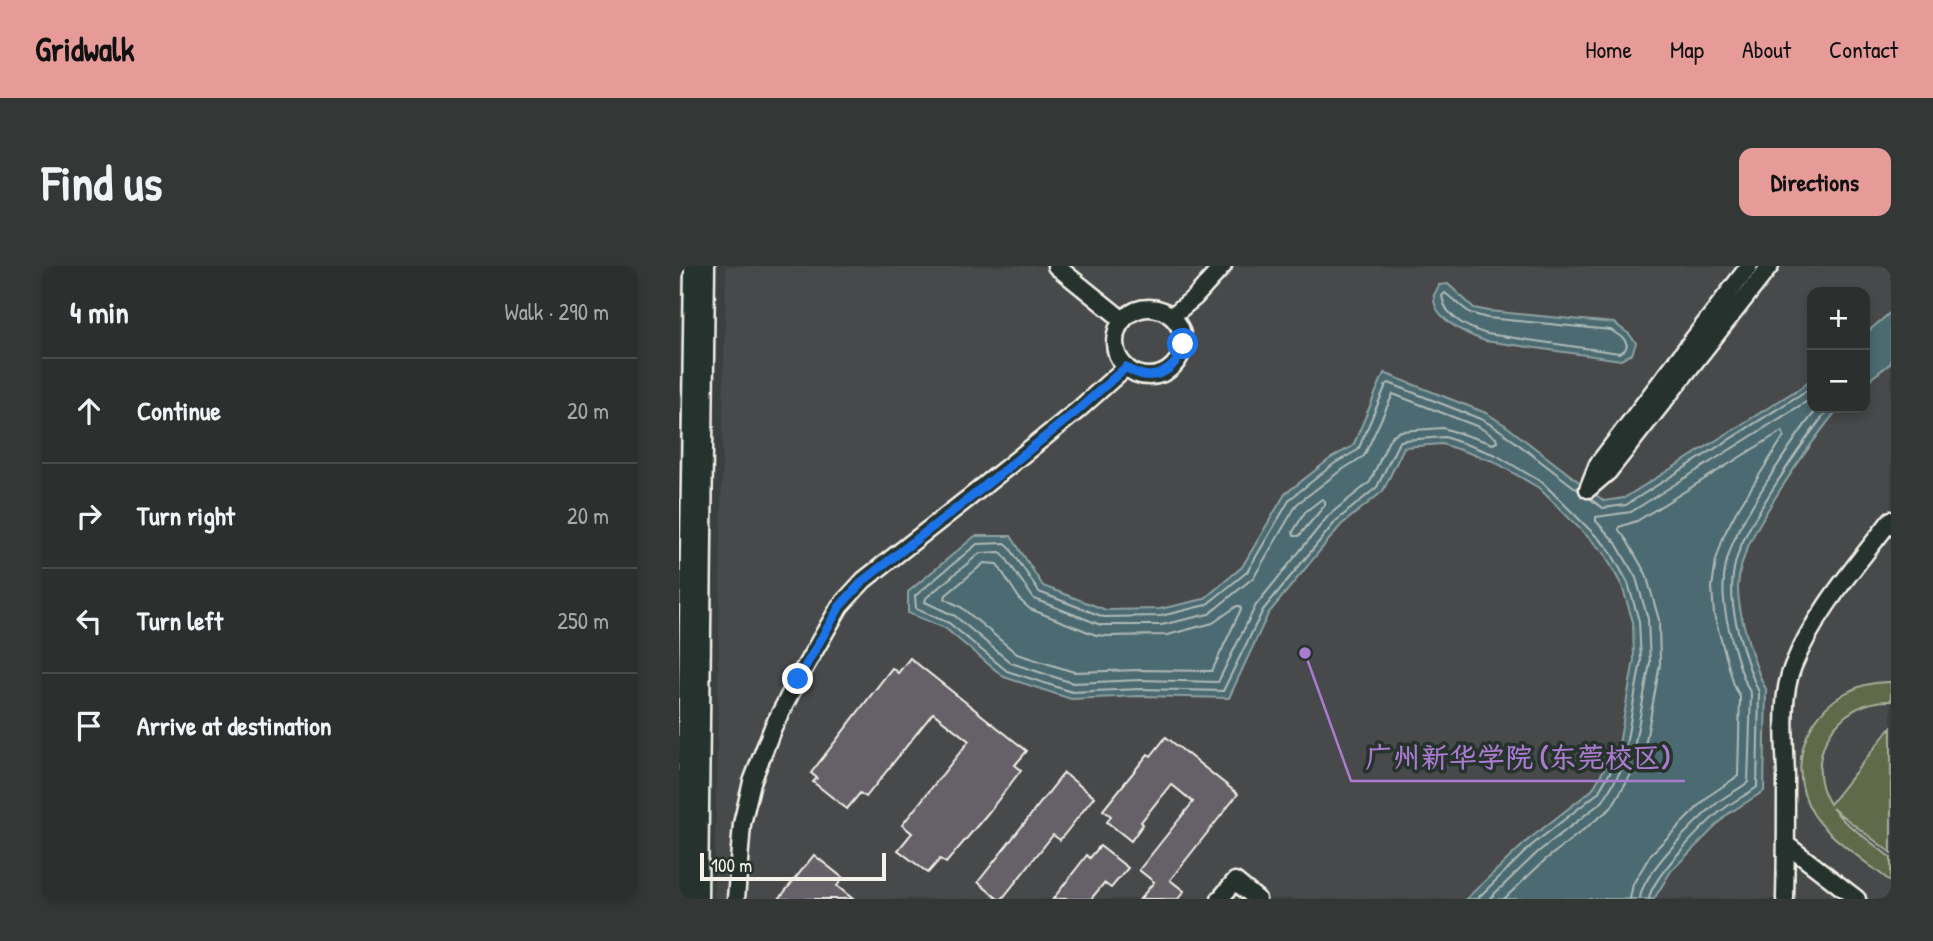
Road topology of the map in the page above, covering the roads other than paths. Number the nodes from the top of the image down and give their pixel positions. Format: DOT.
graph roads {
  1 [pos="694,266"];
  2 [pos="706,266"];
  3 [pos="1056,266"];
  4 [pos="1223,266"];
  5 [pos="1749,266"];
  6 [pos="1770,266"];
  7 [pos="1172,316"];
  8 [pos="1123,320"];
  9 [pos="1126,367"];
  10 [pos="1891,520"];
  11 [pos="1787,845"];
  12 [pos="684,899"];
  13 [pos="699,899"];
  14 [pos="736,899"];
  15 [pos="1220,899"];
  16 [pos="1257,899"];
  17 [pos="1785,899"];
  18 [pos="1857,899"];
  1 -- 12 [label="street"];
  2 -- 13 [label="street"];
  3 -- 8 [label="street"];
  4 -- 7 [label="street"];
  5 -- 6 [label="street"];
  7 -- 8 [label="street"];
  7 -- 9 [label="street"];
  8 -- 9 [label="street"];
  9 -- 14 [label="street"];
  10 -- 11 [label="street"];
  11 -- 17 [label="street"];
  11 -- 18 [label="street"];
  15 -- 16 [label="street"];
}
